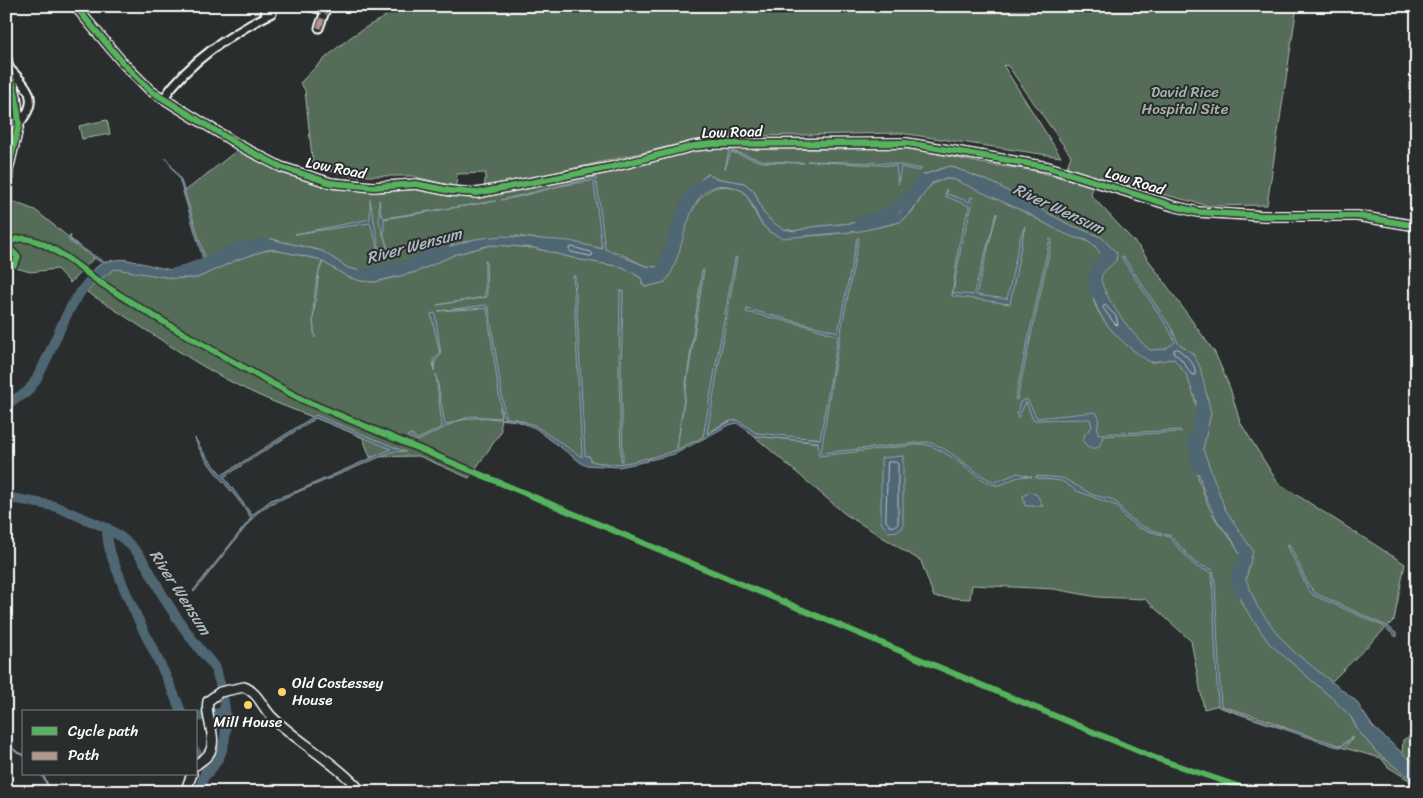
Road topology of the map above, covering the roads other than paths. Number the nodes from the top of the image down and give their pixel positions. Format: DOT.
graph roads {
  1 [pos="75,6"];
  2 [pos="306,6"];
  3 [pos="326,8"];
  4 [pos="268,12"];
  5 [pos="319,28"];
  6 [pos="6,57"];
  7 [pos="10,69"];
  8 [pos="163,99"];
  9 [pos="19,124"];
  10 [pos="6,207"];
  11 [pos="1417,226"];
  12 [pos="201,761"];
  13 [pos="191,776"];
  14 [pos="185,792"];
  15 [pos="362,792"];
  1 -- 8 [label="street, Low Road"];
  2 -- 3 [label="street"];
  3 -- 5 [label="street"];
  4 -- 8 [label="street"];
  6 -- 7 [label="street"];
  7 -- 9 [label="street"];
  7 -- 9 [label="street"];
  8 -- 11 [label="street, Low Road"];
  9 -- 10 [label="street"];
  12 -- 15 [label="street"];
  13 -- 14 [label="street"];
}
